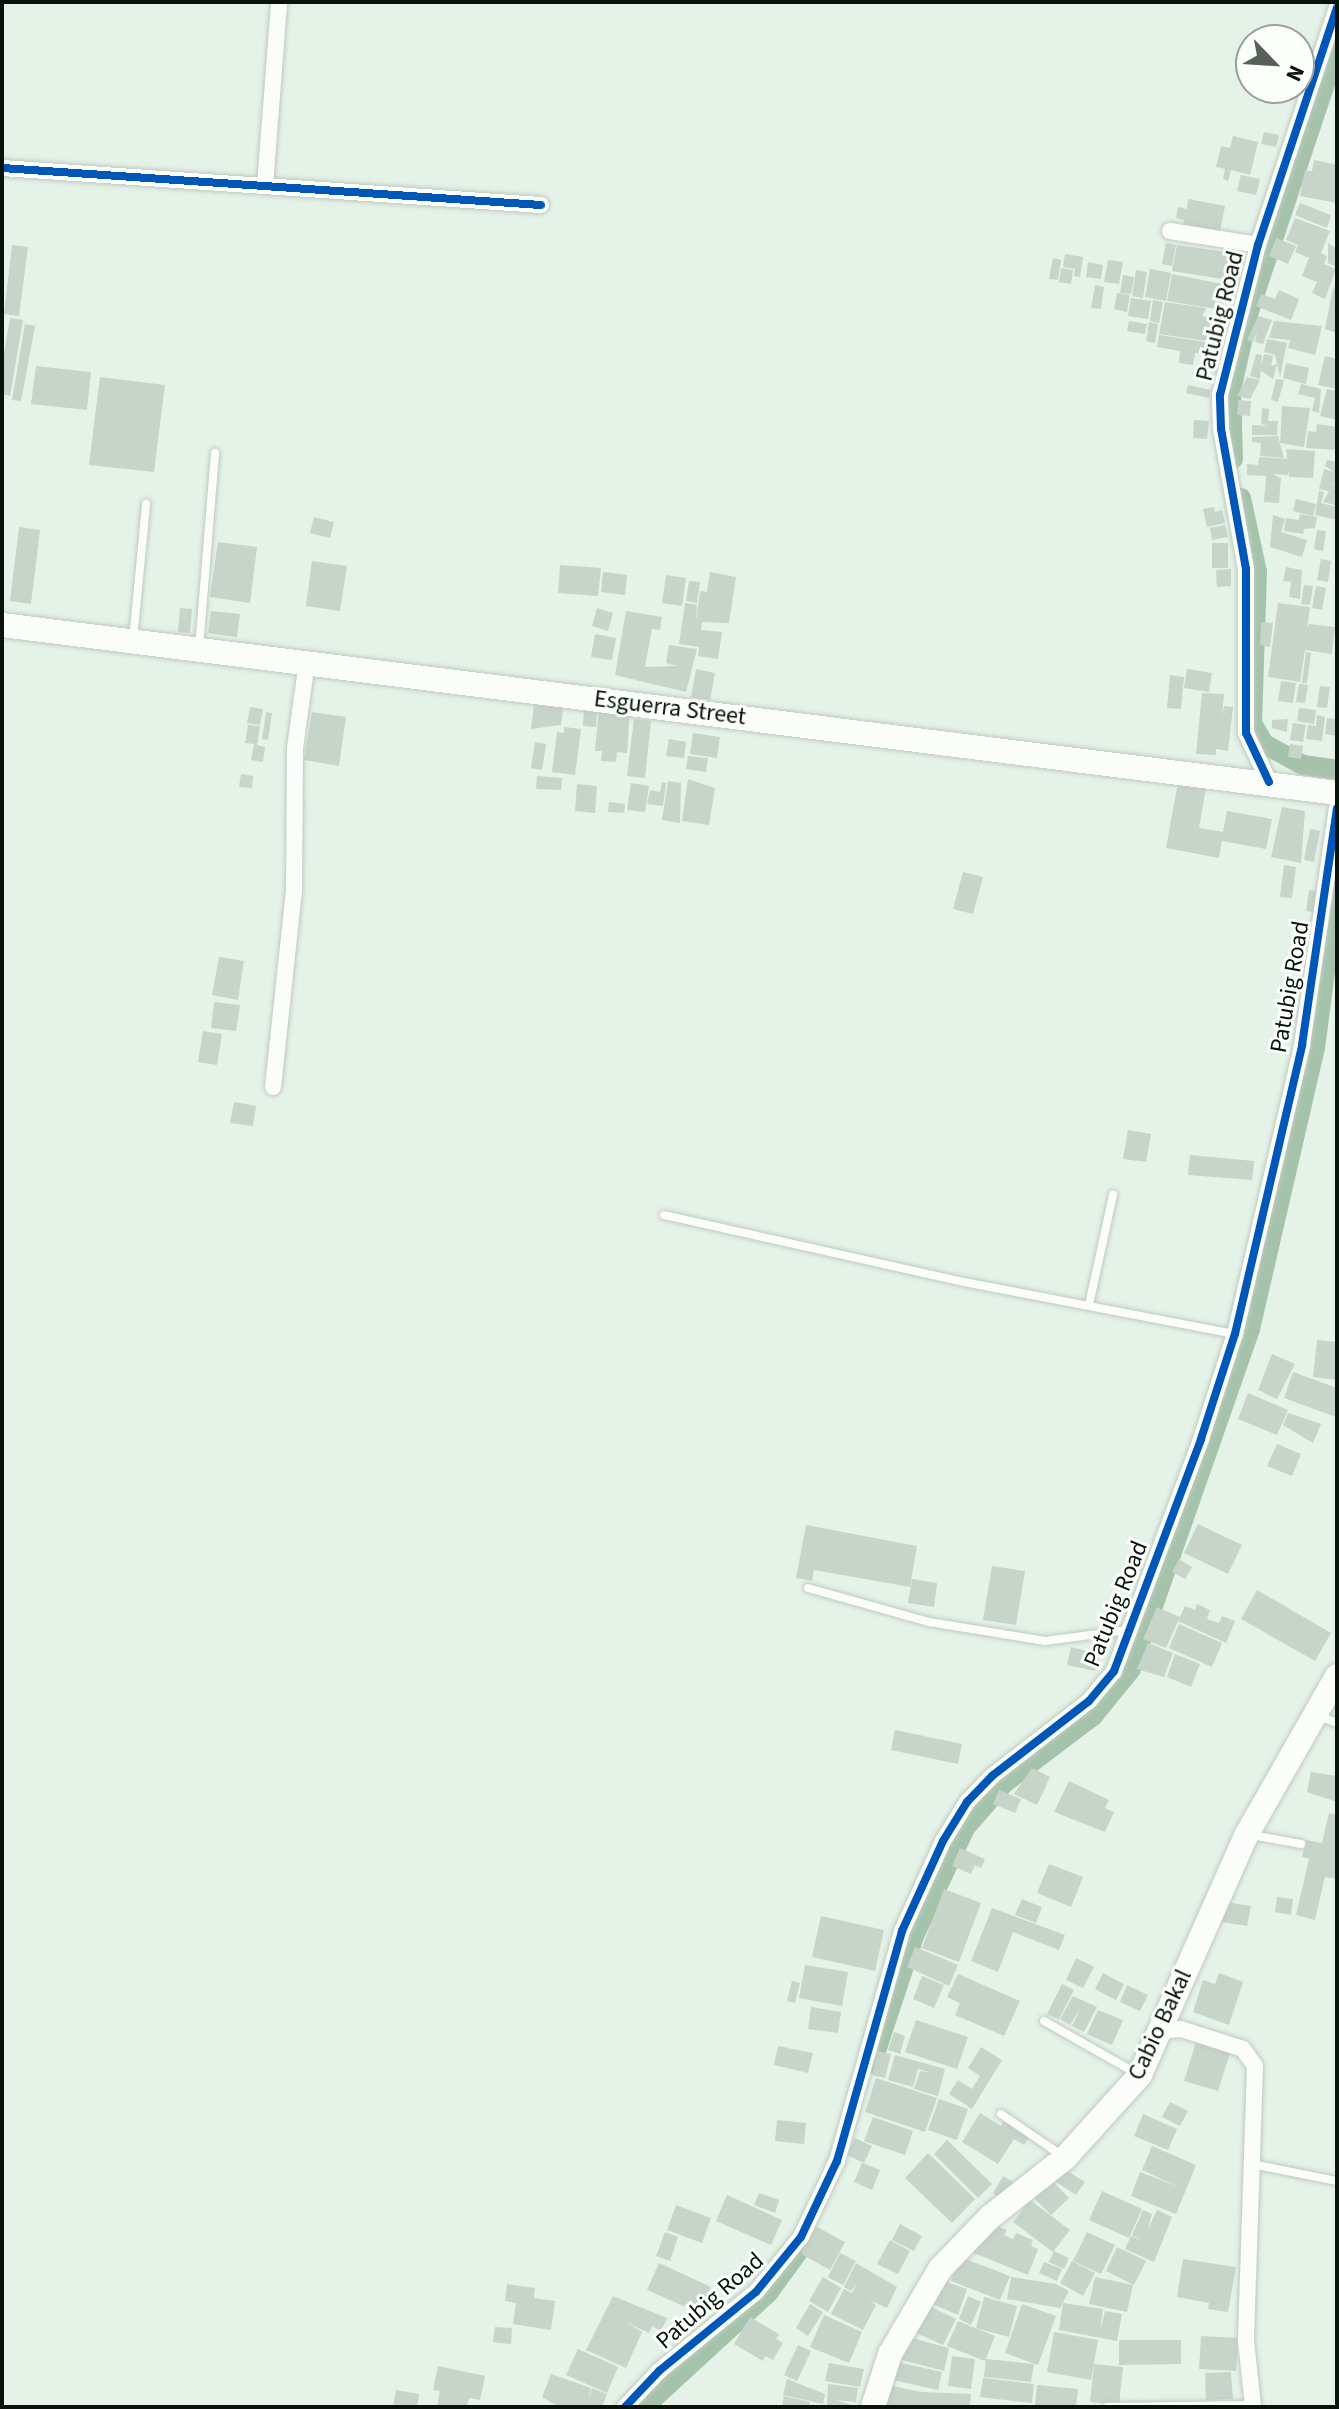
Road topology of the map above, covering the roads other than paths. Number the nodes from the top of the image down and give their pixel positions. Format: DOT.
graph roads {
  1 [pos="279,2"];
  2 [pos="1337,8"];
  3 [pos="2,168"];
  4 [pos="265,186"];
  5 [pos="541,205"];
  6 [pos="1170,231"];
  7 [pos="1258,245"];
  8 [pos="215,453"];
  9 [pos="146,504"];
  10 [pos="2,625"];
  11 [pos="132,641"];
  12 [pos="199,649"];
  13 [pos="307,662"];
  14 [pos="1269,782"];
  15 [pos="1337,793"];
  16 [pos="1337,809"];
  17 [pos="273,1087"];
  18 [pos="1113,1195"];
  19 [pos="664,1215"];
  20 [pos="1089,1305"];
  21 [pos="1235,1334"];
  22 [pos="808,1588"];
  23 [pos="1129,1630"];
  24 [pos="1337,1676"];
  25 [pos="1313,1712"];
  26 [pos="1337,1723"];
  27 [pos="1247,1834"];
  28 [pos="1301,1844"];
  29 [pos="1044,2021"];
  30 [pos="1159,2031"];
  31 [pos="1140,2075"];
  32 [pos="1001,2114"];
  33 [pos="1065,2158"];
  34 [pos="1252,2164"];
  35 [pos="1337,2181"];
  36 [pos="1253,2406"];
  37 [pos="625,2407"];
  38 [pos="873,2407"];
  39 [pos="1107,2407"];
  1 -- 4 [label="street"];
  2 -- 7 [label="street, Patubig Road"];
  3 -- 4 [label="street"];
  4 -- 5 [label="street"];
  6 -- 7 [label="street"];
  7 -- 14 [label="street, Patubig Road"];
  8 -- 12 [label="lane"];
  9 -- 11 [label="lane"];
  10 -- 11 [label="main road, Esguerra Street"];
  11 -- 12 [label="main road, Esguerra Street"];
  12 -- 13 [label="main road, Esguerra Street"];
  13 -- 14 [label="main road, Esguerra Street"];
  13 -- 17 [label="street"];
  14 -- 15 [label="main road, Esguerra Street"];
  16 -- 21 [label="street, Patubig Road"];
  18 -- 20 [label="lane"];
  19 -- 20 [label="lane"];
  20 -- 21 [label="lane"];
  21 -- 23 [label="street, Patubig Road"];
  22 -- 23 [label="lane"];
  23 -- 37 [label="street, Patubig Road"];
  24 -- 25 [label="main road, Cabio Bakal"];
  25 -- 26 [label="lane"];
  25 -- 27 [label="main road, Cabio Bakal"];
  27 -- 28 [label="lane"];
  27 -- 30 [label="main road, Cabio Bakal"];
  29 -- 31 [label="lane"];
  30 -- 31 [label="main road, Cabio Bakal"];
  30 -- 34 [label="street"];
  31 -- 33 [label="main road, Cabio Bakal"];
  32 -- 33 [label="lane"];
  33 -- 38 [label="main road, Cabio Bakal"];
  34 -- 35 [label="lane"];
  34 -- 36 [label="street"];
  36 -- 39 [label="lane"];
}
